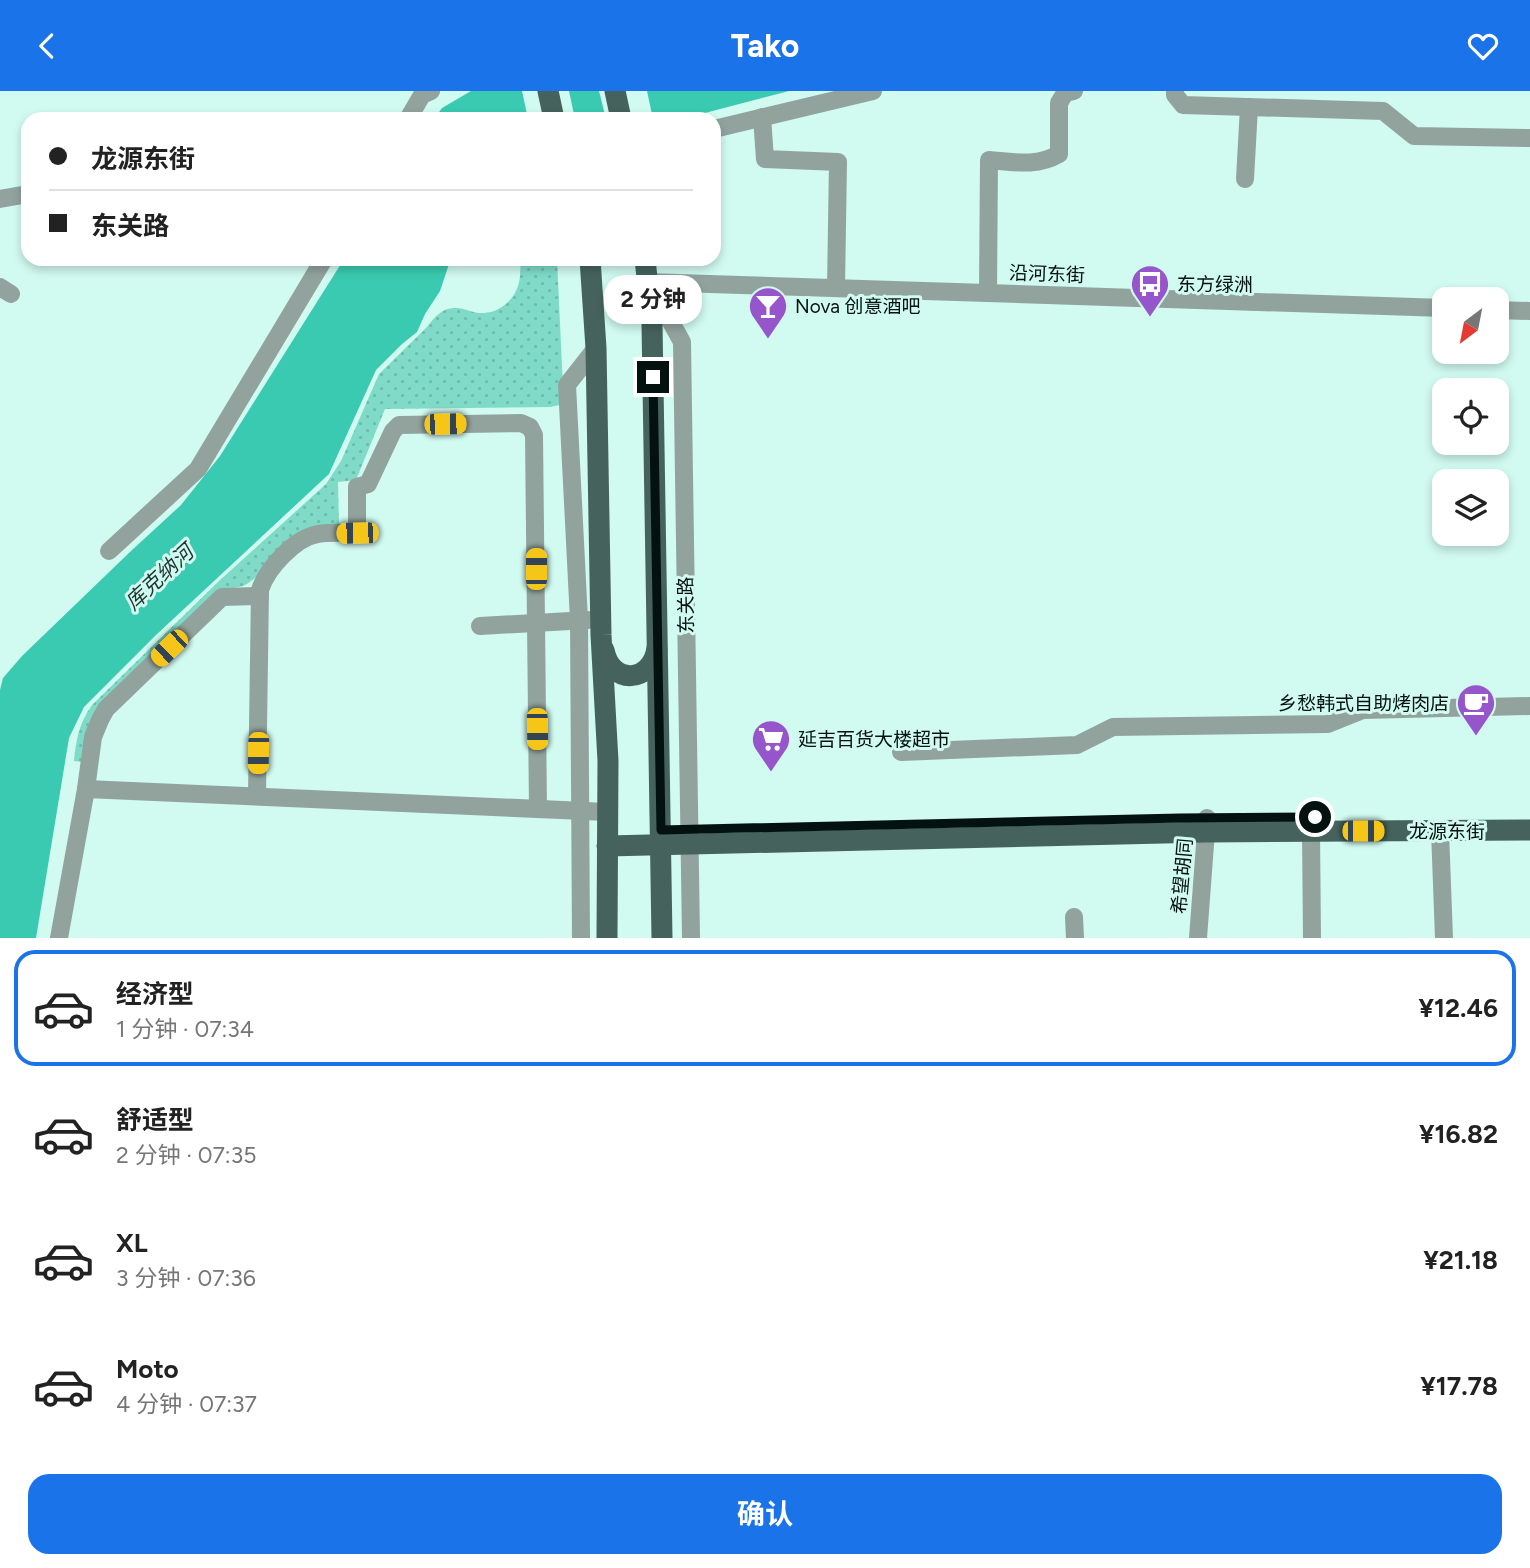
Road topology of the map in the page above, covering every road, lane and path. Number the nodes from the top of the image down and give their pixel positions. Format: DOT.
graph roads {
  1 [pos="431,91"];
  2 [pos="548,91"];
  3 [pos="615,91"];
  4 [pos="873,91"];
  5 [pos="1074,91"];
  6 [pos="1175,91"];
  7 [pos="1249,107"];
  8 [pos="412,112"];
  9 [pos="552,112"];
  10 [pos="620,112"];
  11 [pos="762,117"];
  12 [pos="721,127"];
  13 [pos="1530,138"];
  14 [pos="1245,179"];
  15 [pos="21,195"];
  16 [pos="0,199"];
  17 [pos="320,266"];
  18 [pos="590,266"];
  19 [pos="646,266"];
  20 [pos="648,282"];
  21 [pos="836,288"];
  22 [pos="988,293"];
  23 [pos="1432,308"];
  24 [pos="1509,310"];
  25 [pos="1530,311"];
  26 [pos="596,348"];
  27 [pos="109,551"];
  28 [pos="260,596"];
  29 [pos="579,620"];
  30 [pos="536,623"];
  31 [pos="480,626"];
  32 [pos="601,627"];
  33 [pos="658,642"];
  34 [pos="1530,706"];
  35 [pos="901,753"];
  36 [pos="86,789"];
  37 [pos="257,796"];
  38 [pos="538,809"];
  39 [pos="581,811"];
  40 [pos="1530,816"];
  41 [pos="1207,825"];
  42 [pos="607,830"];
  43 [pos="1530,830"];
  44 [pos="1311,831"];
  45 [pos="1440,831"];
  46 [pos="661,837"];
  47 [pos="690,837"];
  48 [pos="1074,917"];
  49 [pos="59,938"];
  50 [pos="582,938"];
  51 [pos="607,938"];
  52 [pos="662,938"];
  53 [pos="691,938"];
  54 [pos="1075,938"];
  55 [pos="1198,938"];
  56 [pos="1312,938"];
  57 [pos="1444,938"];
  1 -- 8 [label="street"];
  2 -- 9 [label="main road"];
  3 -- 10 [label="main road"];
  4 -- 11 [label="street"];
  5 -- 22 [label="street"];
  6 -- 7 [label="street"];
  7 -- 13 [label="street"];
  7 -- 14 [label="street"];
  11 -- 12 [label="street"];
  11 -- 21 [label="street"];
  15 -- 16 [label="street"];
  17 -- 27 [label="street"];
  18 -- 26 [label="main road"];
  19 -- 20 [label="main road, 东关路"];
  20 -- 21 [label="street, 沿河东街"];
  20 -- 33 [label="main road, 东关路"];
  20 -- 47 [label="street, 东关路"];
  21 -- 22 [label="street, 沿河东街"];
  22 -- 23 [label="street, 沿河东街"];
  24 -- 25 [label="street"];
  26 -- 29 [label="street"];
  26 -- 32 [label="main road"];
  28 -- 30 [label="street"];
  28 -- 36 [label="street"];
  28 -- 37 [label="street"];
  29 -- 30 [label="street"];
  29 -- 32 [label="street"];
  29 -- 39 [label="street"];
  30 -- 31 [label="street"];
  30 -- 38 [label="street"];
  32 -- 33 [label="main road"];
  32 -- 42 [label="main road"];
  33 -- 46 [label="main road, 东关路"];
  34 -- 35 [label="street"];
  36 -- 37 [label="street"];
  36 -- 49 [label="street"];
  37 -- 38 [label="street"];
  38 -- 39 [label="street"];
  39 -- 42 [label="street"];
  39 -- 50 [label="street"];
  40 -- 41 [label="main road, 龙源东街"];
  41 -- 44 [label="main road, 龙源东街"];
  41 -- 47 [label="main road, 龙源东街"];
  41 -- 55 [label="street, 希望胡同"];
  42 -- 46 [label="main road, 龙源东街"];
  42 -- 51 [label="main road"];
  43 -- 45 [label="main road, 龙源东街"];
  44 -- 45 [label="main road, 龙源东街"];
  44 -- 56 [label="street"];
  45 -- 57 [label="street"];
  46 -- 47 [label="main road, 龙源东街"];
  46 -- 52 [label="main road, 东关路"];
  47 -- 53 [label="street, 东关路"];
  48 -- 54 [label="street"];
}
